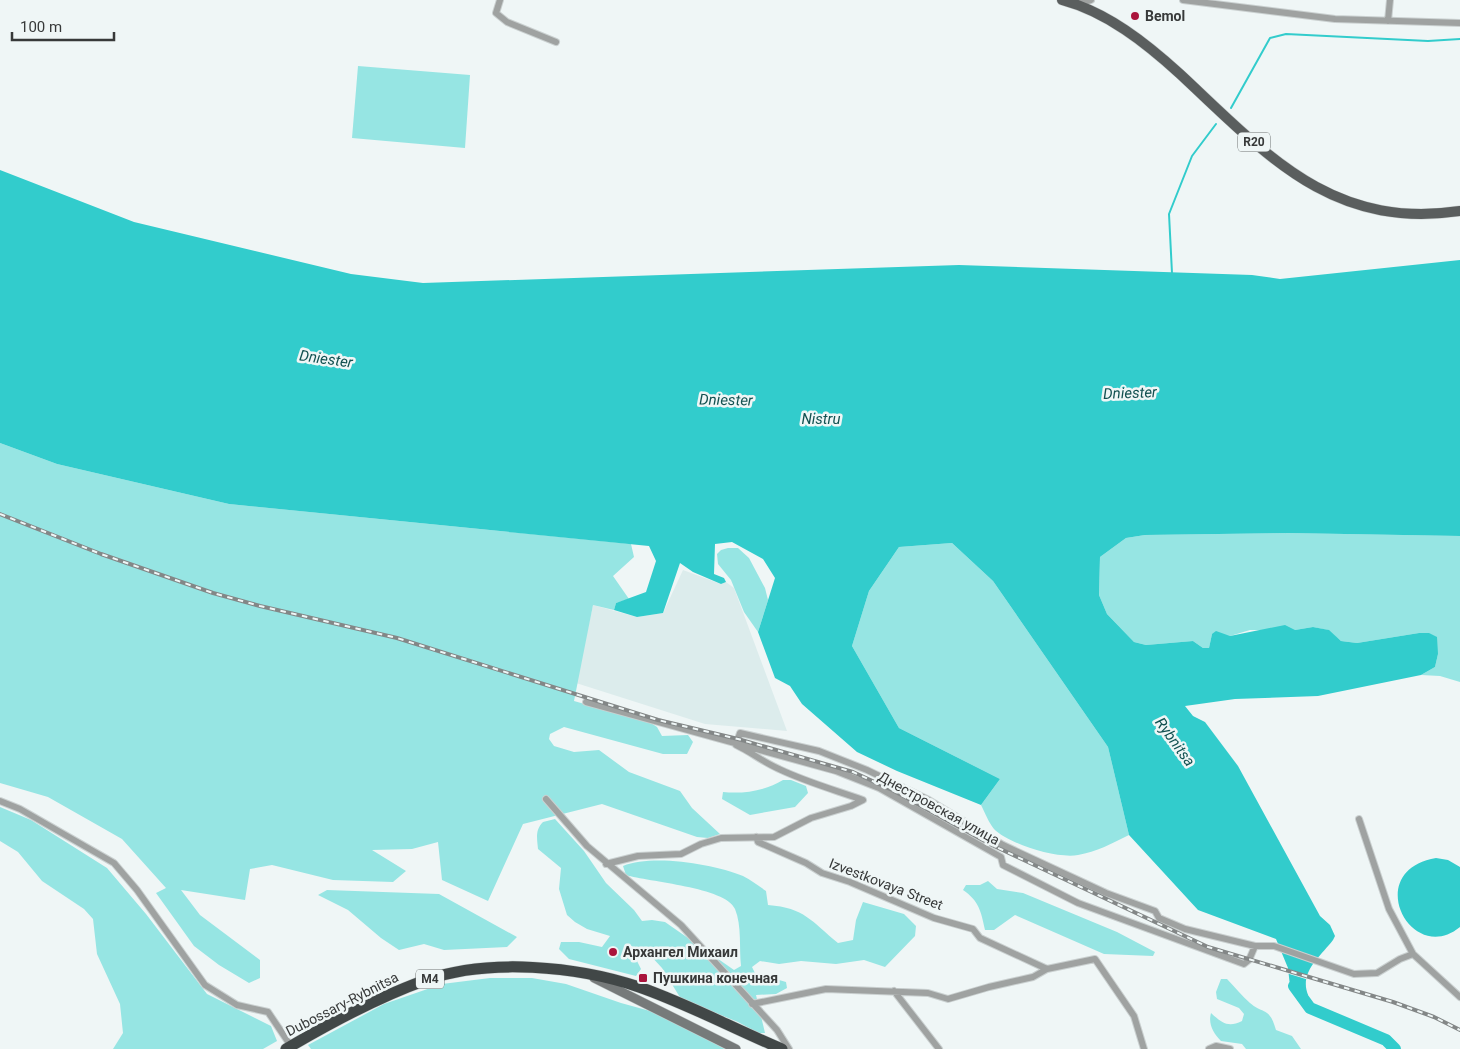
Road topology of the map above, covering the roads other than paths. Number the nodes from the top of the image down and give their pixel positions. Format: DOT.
graph roads {
  1 [pos="500,0"];
  2 [pos="1064,0"];
  3 [pos="1091,0"];
  4 [pos="1183,0"];
  5 [pos="1390,0"];
  6 [pos="1077,4"];
  7 [pos="1388,21"];
  8 [pos="1460,23"];
  9 [pos="556,42"];
  10 [pos="1460,211"];
  11 [pos="586,702"];
  12 [pos="736,744"];
  13 [pos="546,799"];
  14 [pos="0,801"];
  15 [pos="1359,819"];
  16 [pos="756,837"];
  17 [pos="606,864"];
  18 [pos="1255,946"];
  19 [pos="1412,954"];
  20 [pos="1047,969"];
  21 [pos="589,976"];
  22 [pos="894,991"];
  23 [pos="1460,997"];
  24 [pos="752,1004"];
  25 [pos="292,1047"];
  26 [pos="736,1049"];
  27 [pos="782,1049"];
  28 [pos="789,1049"];
  29 [pos="939,1049"];
  30 [pos="1144,1049"];
  31 [pos="1210,1049"];
  32 [pos="1230,1049"];
  1 -- 9 [label="street"];
  2 -- 6 [label="main road, R20"];
  3 -- 6 [label="street"];
  4 -- 7 [label="street"];
  5 -- 7 [label="street"];
  6 -- 10 [label="main road, R20"];
  7 -- 8 [label="street"];
  11 -- 12 [label="street, Днестровская улица"];
  12 -- 16 [label="street"];
  12 -- 18 [label="street"];
  12 -- 18 [label="street, Днестровская улица"];
  13 -- 17 [label="street"];
  14 -- 25 [label="street"];
  15 -- 19 [label="street"];
  16 -- 17 [label="street"];
  16 -- 20 [label="street, Izvestkovaya Street"];
  17 -- 24 [label="street"];
  18 -- 19 [label="street"];
  19 -- 23 [label="street"];
  20 -- 22 [label="street"];
  20 -- 30 [label="street"];
  21 -- 25 [label="highway, Dubossary-Rybnitsa / M4"];
  21 -- 26 [label="street"];
  21 -- 27 [label="highway, M4"];
  22 -- 24 [label="street"];
  22 -- 29 [label="street"];
  24 -- 28 [label="street"];
  31 -- 32 [label="street"];
}
